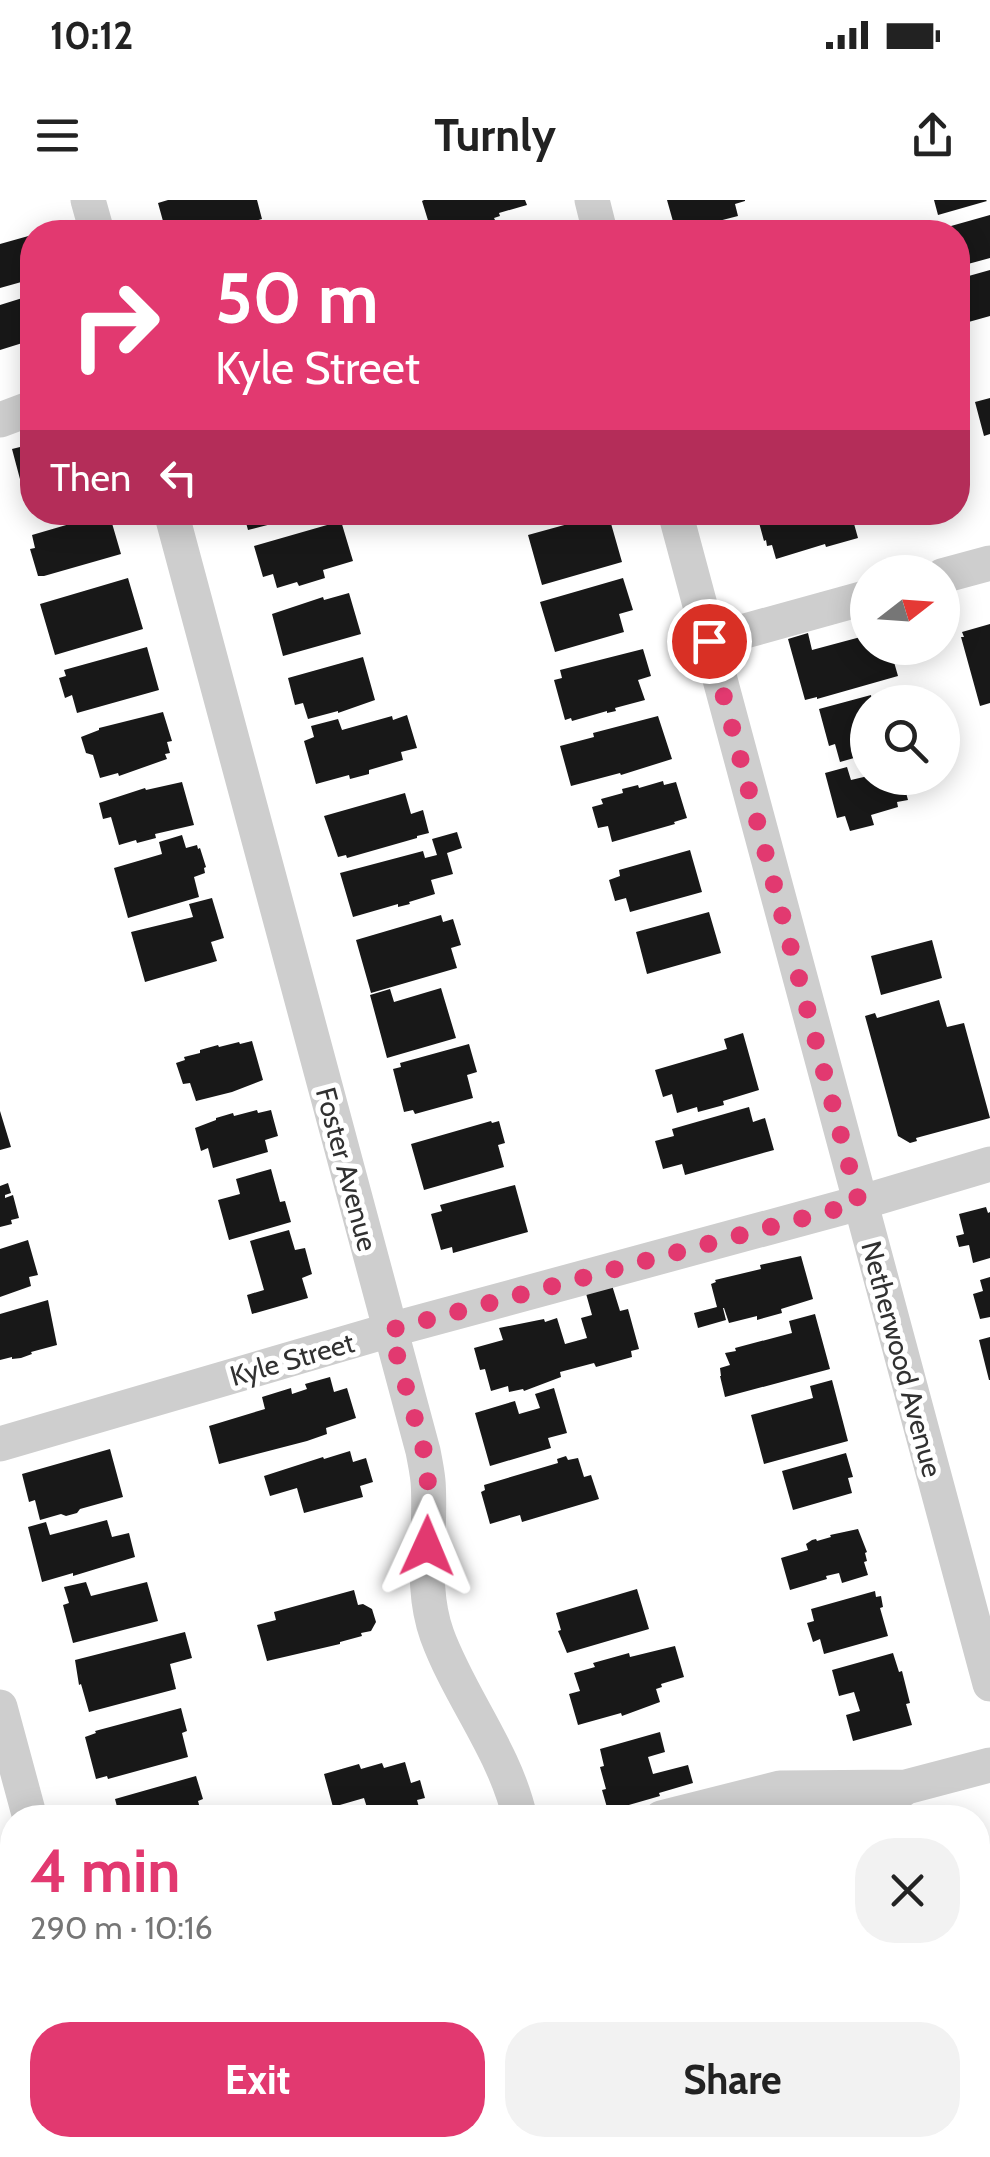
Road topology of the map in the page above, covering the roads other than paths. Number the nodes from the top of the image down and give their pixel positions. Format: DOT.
graph roads {
  1 [pos="174,525"];
  2 [pos="678,525"];
  3 [pos="990,564"];
  4 [pos="960,572"];
  5 [pos="850,602"];
  6 [pos="709,641"];
  7 [pos="990,1164"];
  8 [pos="859,1203"];
  9 [pos="390,1330"];
  10 [pos="0,1444"];
  11 [pos="990,1684"];
  12 [pos="0,1707"];
  13 [pos="990,1765"];
  14 [pos="906,1787"];
  15 [pos="26,1805"];
  16 [pos="516,1805"];
  17 [pos="713,1805"];
  18 [pos="881,1805"];
  1 -- 9 [label="street, Foster Avenue"];
  2 -- 6 [label="street, Netherwood Avenue"];
  3 -- 4 [label="street"];
  5 -- 6 [label="street"];
  6 -- 8 [label="street, Netherwood Avenue"];
  7 -- 8 [label="street, Kyle Street"];
  8 -- 9 [label="street, Kyle Street"];
  8 -- 11 [label="street, Netherwood Avenue"];
  9 -- 10 [label="street, Kyle Street"];
  9 -- 16 [label="street, Foster Avenue"];
  12 -- 15 [label="street"];
  13 -- 14 [label="street"];
  14 -- 17 [label="street"];
  14 -- 18 [label="street"];
}
